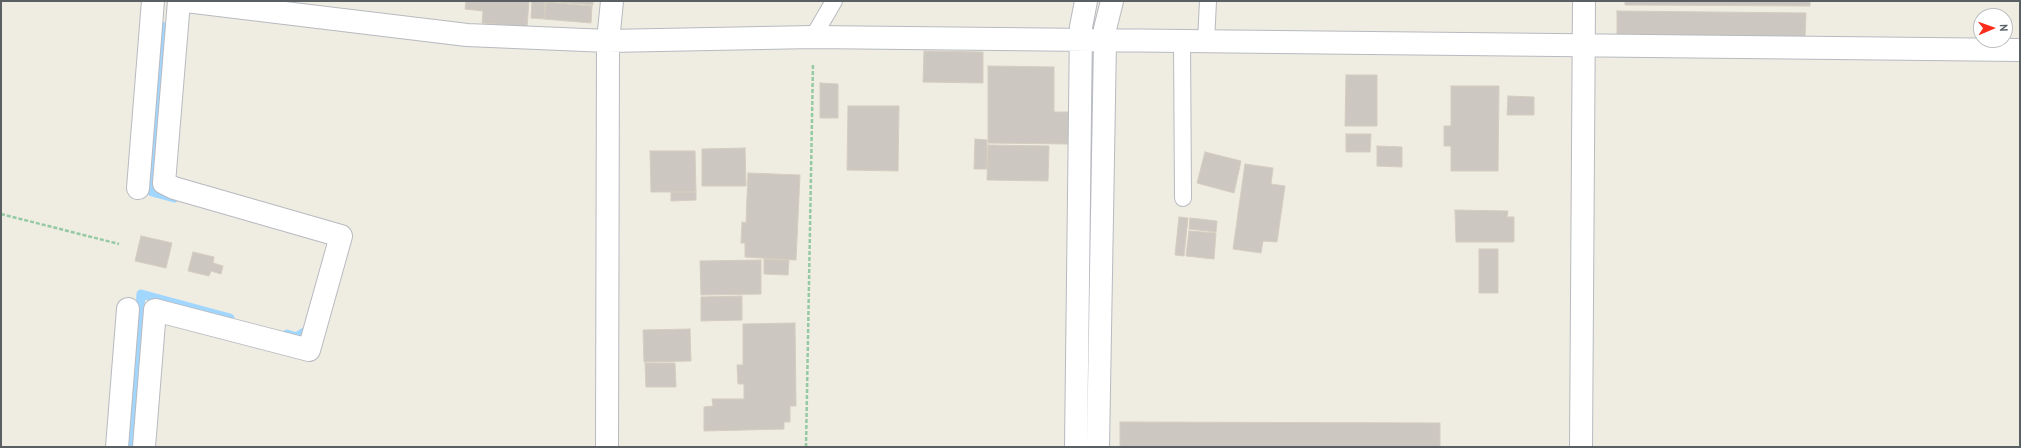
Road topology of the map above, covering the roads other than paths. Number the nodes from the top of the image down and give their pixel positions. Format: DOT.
graph roads {
  1 [pos="153,1"];
  2 [pos="179,1"];
  3 [pos="186,1"];
  4 [pos="612,1"];
  5 [pos="834,1"];
  6 [pos="1086,1"];
  7 [pos="1112,1"];
  8 [pos="1208,1"];
  9 [pos="1584,1"];
  10 [pos="813,37"];
  11 [pos="608,41"];
  12 [pos="1080,41"];
  13 [pos="1104,41"];
  14 [pos="1182,41"];
  15 [pos="1206,42"];
  16 [pos="1584,45"];
  17 [pos="2020,50"];
  18 [pos="138,188"];
  19 [pos="1184,198"];
  20 [pos="128,309"];
  21 [pos="117,447"];
  22 [pos="144,447"];
  23 [pos="607,447"];
  24 [pos="1076,447"];
  25 [pos="1098,447"];
  26 [pos="1581,447"];
  1 -- 18 [label="street"];
  2 -- 22 [label="street"];
  3 -- 11 [label="street"];
  4 -- 11 [label="street"];
  5 -- 10 [label="lane"];
  6 -- 12 [label="street"];
  7 -- 13 [label="street"];
  8 -- 15 [label="lane"];
  9 -- 16 [label="street"];
  10 -- 11 [label="street"];
  10 -- 12 [label="street"];
  11 -- 23 [label="street"];
  12 -- 13 [label="street"];
  12 -- 24 [label="street"];
  13 -- 14 [label="street"];
  13 -- 25 [label="street"];
  14 -- 15 [label="street"];
  14 -- 19 [label="lane"];
  15 -- 16 [label="street"];
  16 -- 17 [label="street"];
  16 -- 26 [label="street"];
  20 -- 21 [label="street"];
}
